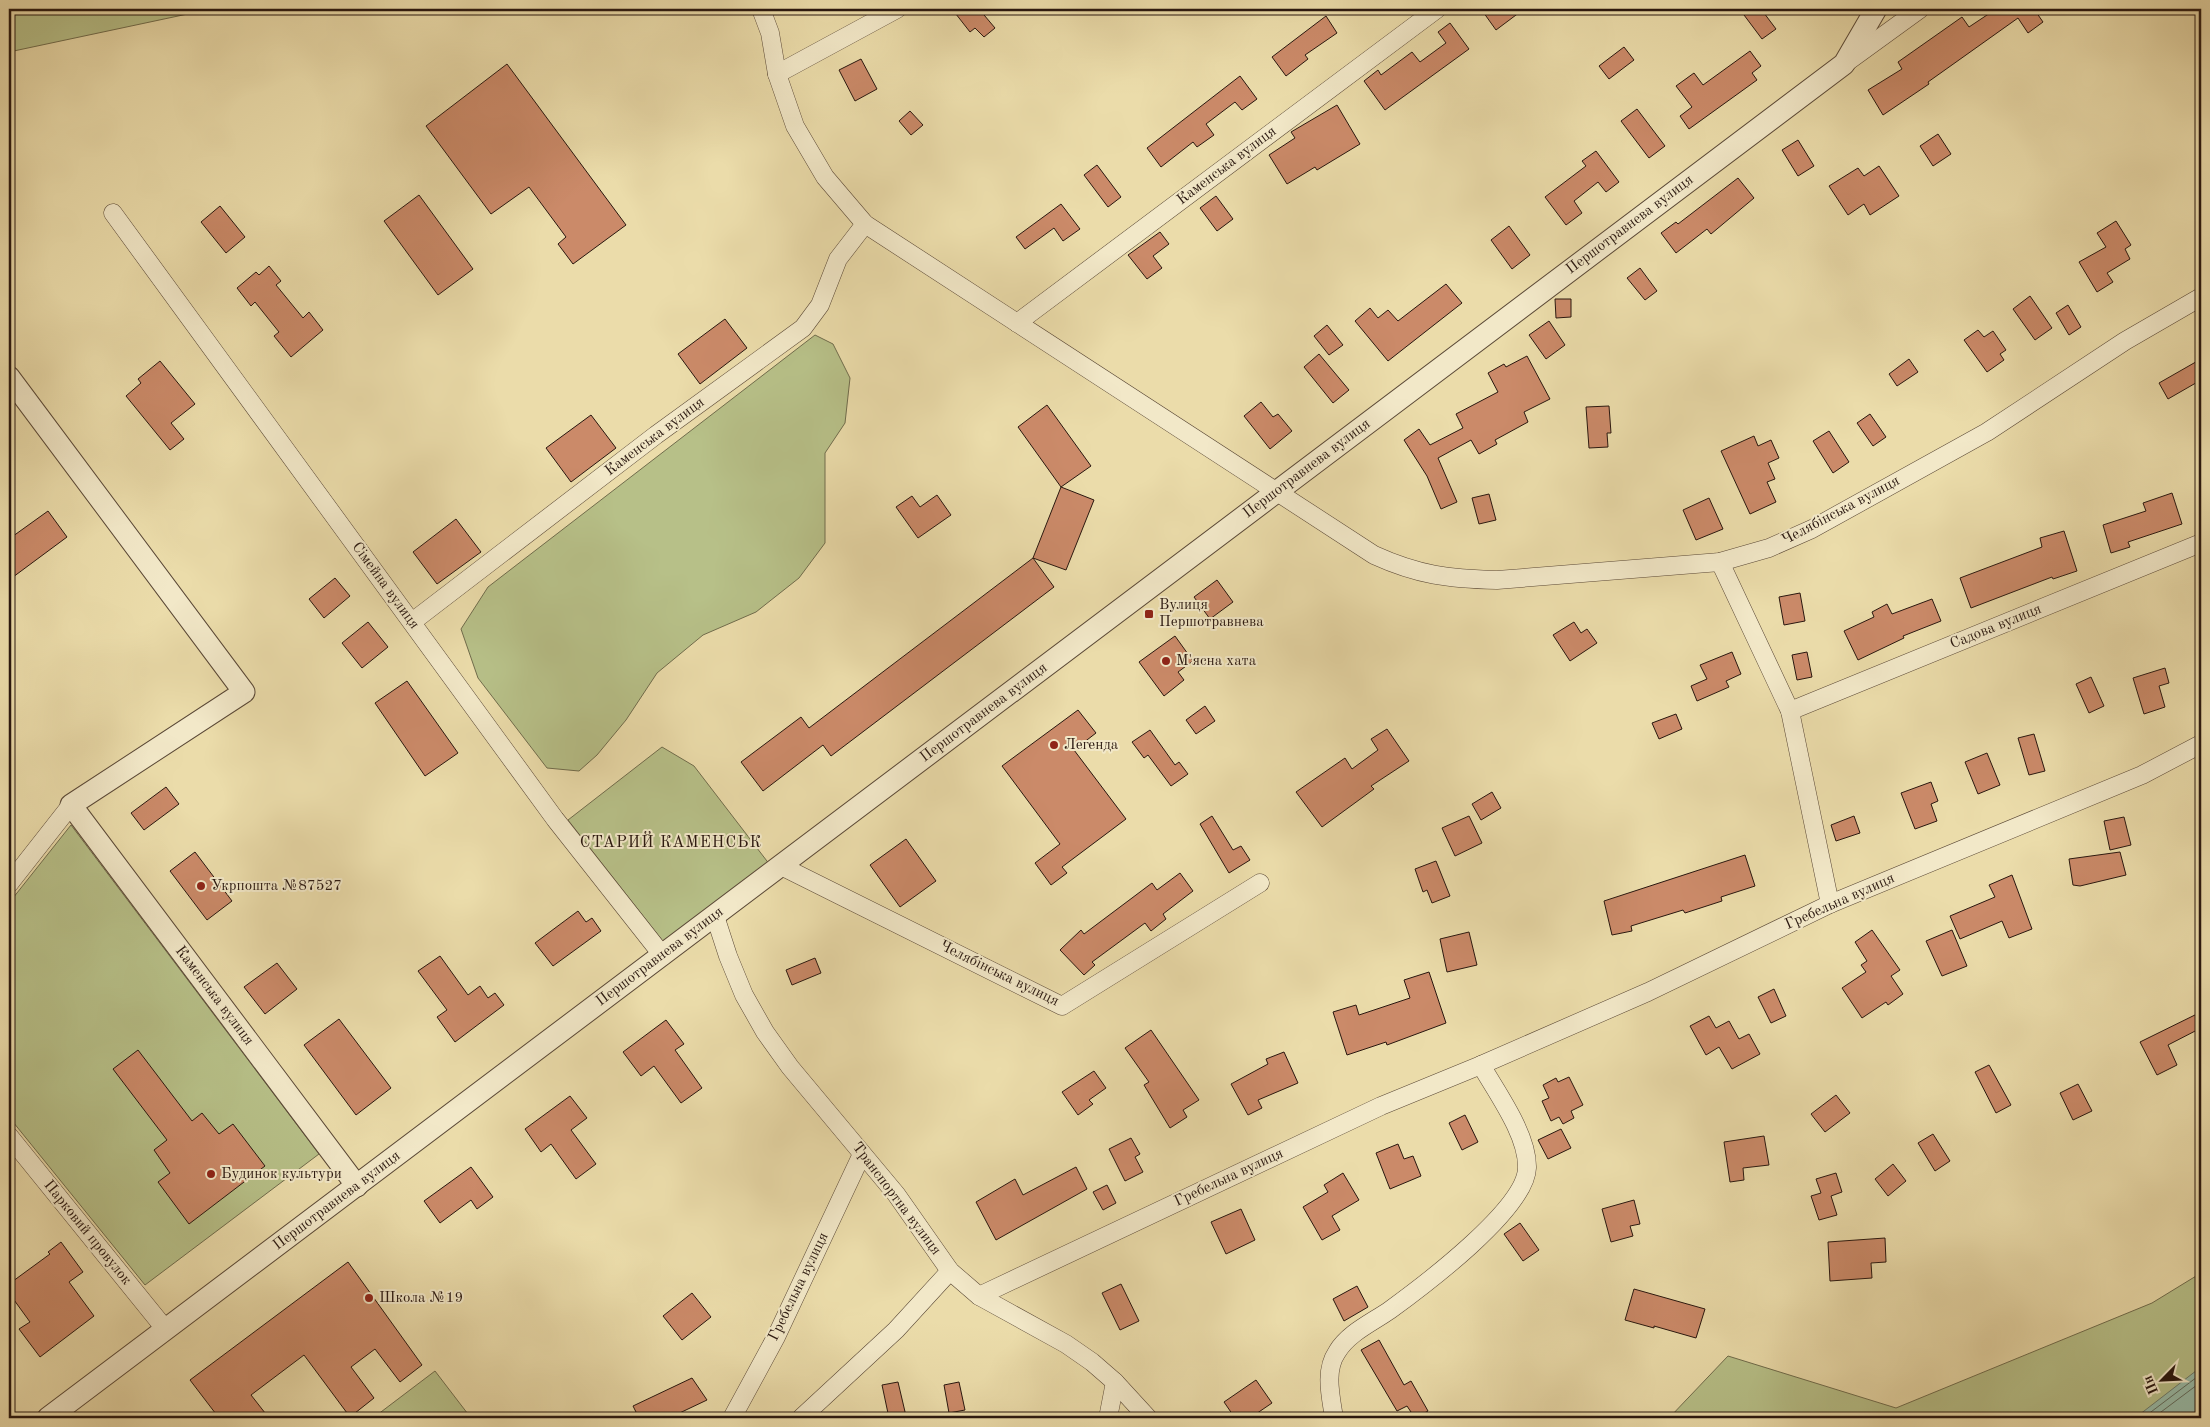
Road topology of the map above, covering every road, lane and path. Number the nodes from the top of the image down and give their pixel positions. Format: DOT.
graph roads {
  1 [pos="761,9"];
  2 [pos="897,9"];
  3 [pos="1437,9"];
  4 [pos="1876,9"];
  5 [pos="1920,9"];
  6 [pos="1844,64"];
  7 [pos="777,74"];
  8 [pos="113,212"];
  9 [pos="865,224"];
  10 [pos="2201,297"];
  11 [pos="1016,323"];
  12 [pos="9,377"];
  13 [pos="1277,492"];
  14 [pos="2201,544"];
  15 [pos="1720,562"];
  16 [pos="412,622"];
  17 [pos="1790,711"];
  18 [pos="2201,744"];
  19 [pos="71,806"];
  20 [pos="781,866"];
  21 [pos="1260,883"];
  22 [pos="9,884"];
  23 [pos="1830,904"];
  24 [pos="715,916"];
  25 [pos="663,956"];
  26 [pos="1481,1065"];
  27 [pos="9,1136"];
  28 [pos="862,1154"];
  29 [pos="357,1186"];
  30 [pos="950,1271"];
  31 [pos="979,1296"];
  32 [pos="166,1330"];
  33 [pos="1115,1382"];
  34 [pos="48,1418"];
  35 [pos="732,1418"];
  36 [pos="801,1418"];
  37 [pos="1108,1418"];
  38 [pos="1148,1418"];
  39 [pos="1334,1418"];
  1 -- 7 [label="street, Челябінська вулиця"];
  2 -- 7 [label="street"];
  3 -- 11 [label="street, Каменська вулиця"];
  4 -- 6 [label="street"];
  5 -- 6 [label="street, Першотравнева вулиця"];
  6 -- 13 [label="street, Першотравнева вулиця"];
  7 -- 9 [label="street, Челябінська вулиця"];
  8 -- 16 [label="street, Сімейна вулиця"];
  9 -- 11 [label="street, Челябінська вулиця"];
  9 -- 16 [label="street, Каменська вулиця"];
  10 -- 15 [label="street, Челябінська вулиця"];
  11 -- 13 [label="street, Челябінська вулиця"];
  12 -- 19 [label="street"];
  13 -- 15 [label="street, Челябінська вулиця"];
  13 -- 20 [label="street, Першотравнева вулиця"];
  14 -- 17 [label="street, Садова вулиця"];
  15 -- 17 [label="street"];
  16 -- 25 [label="street, Сімейна вулиця"];
  17 -- 23 [label="street"];
  18 -- 23 [label="street, Гребельна вулиця"];
  19 -- 22 [label="street"];
  19 -- 29 [label="street, Каменська вулиця"];
  20 -- 21 [label="street, Челябінська вулиця"];
  20 -- 24 [label="street, Першотравнева вулиця"];
  23 -- 26 [label="street, Гребельна вулиця"];
  24 -- 25 [label="street, Першотравнева вулиця"];
  24 -- 28 [label="street, Транспортна вулиця"];
  25 -- 29 [label="street, Першотравнева вулиця"];
  26 -- 31 [label="street, Гребельна вулиця"];
  26 -- 39 [label="street"];
  27 -- 32 [label="street, Парковий провулок"];
  28 -- 30 [label="street, Транспортна вулиця"];
  28 -- 35 [label="street, Гребельна вулиця"];
  29 -- 32 [label="street, Першотравнева вулиця"];
  30 -- 31 [label="street, Транспортна вулиця"];
  30 -- 36 [label="street"];
  31 -- 33 [label="street, Транспортна вулиця"];
  32 -- 34 [label="street, Першотравнева вулиця"];
  33 -- 37 [label="street"];
  33 -- 38 [label="street, Транспортна вулиця"];
}
